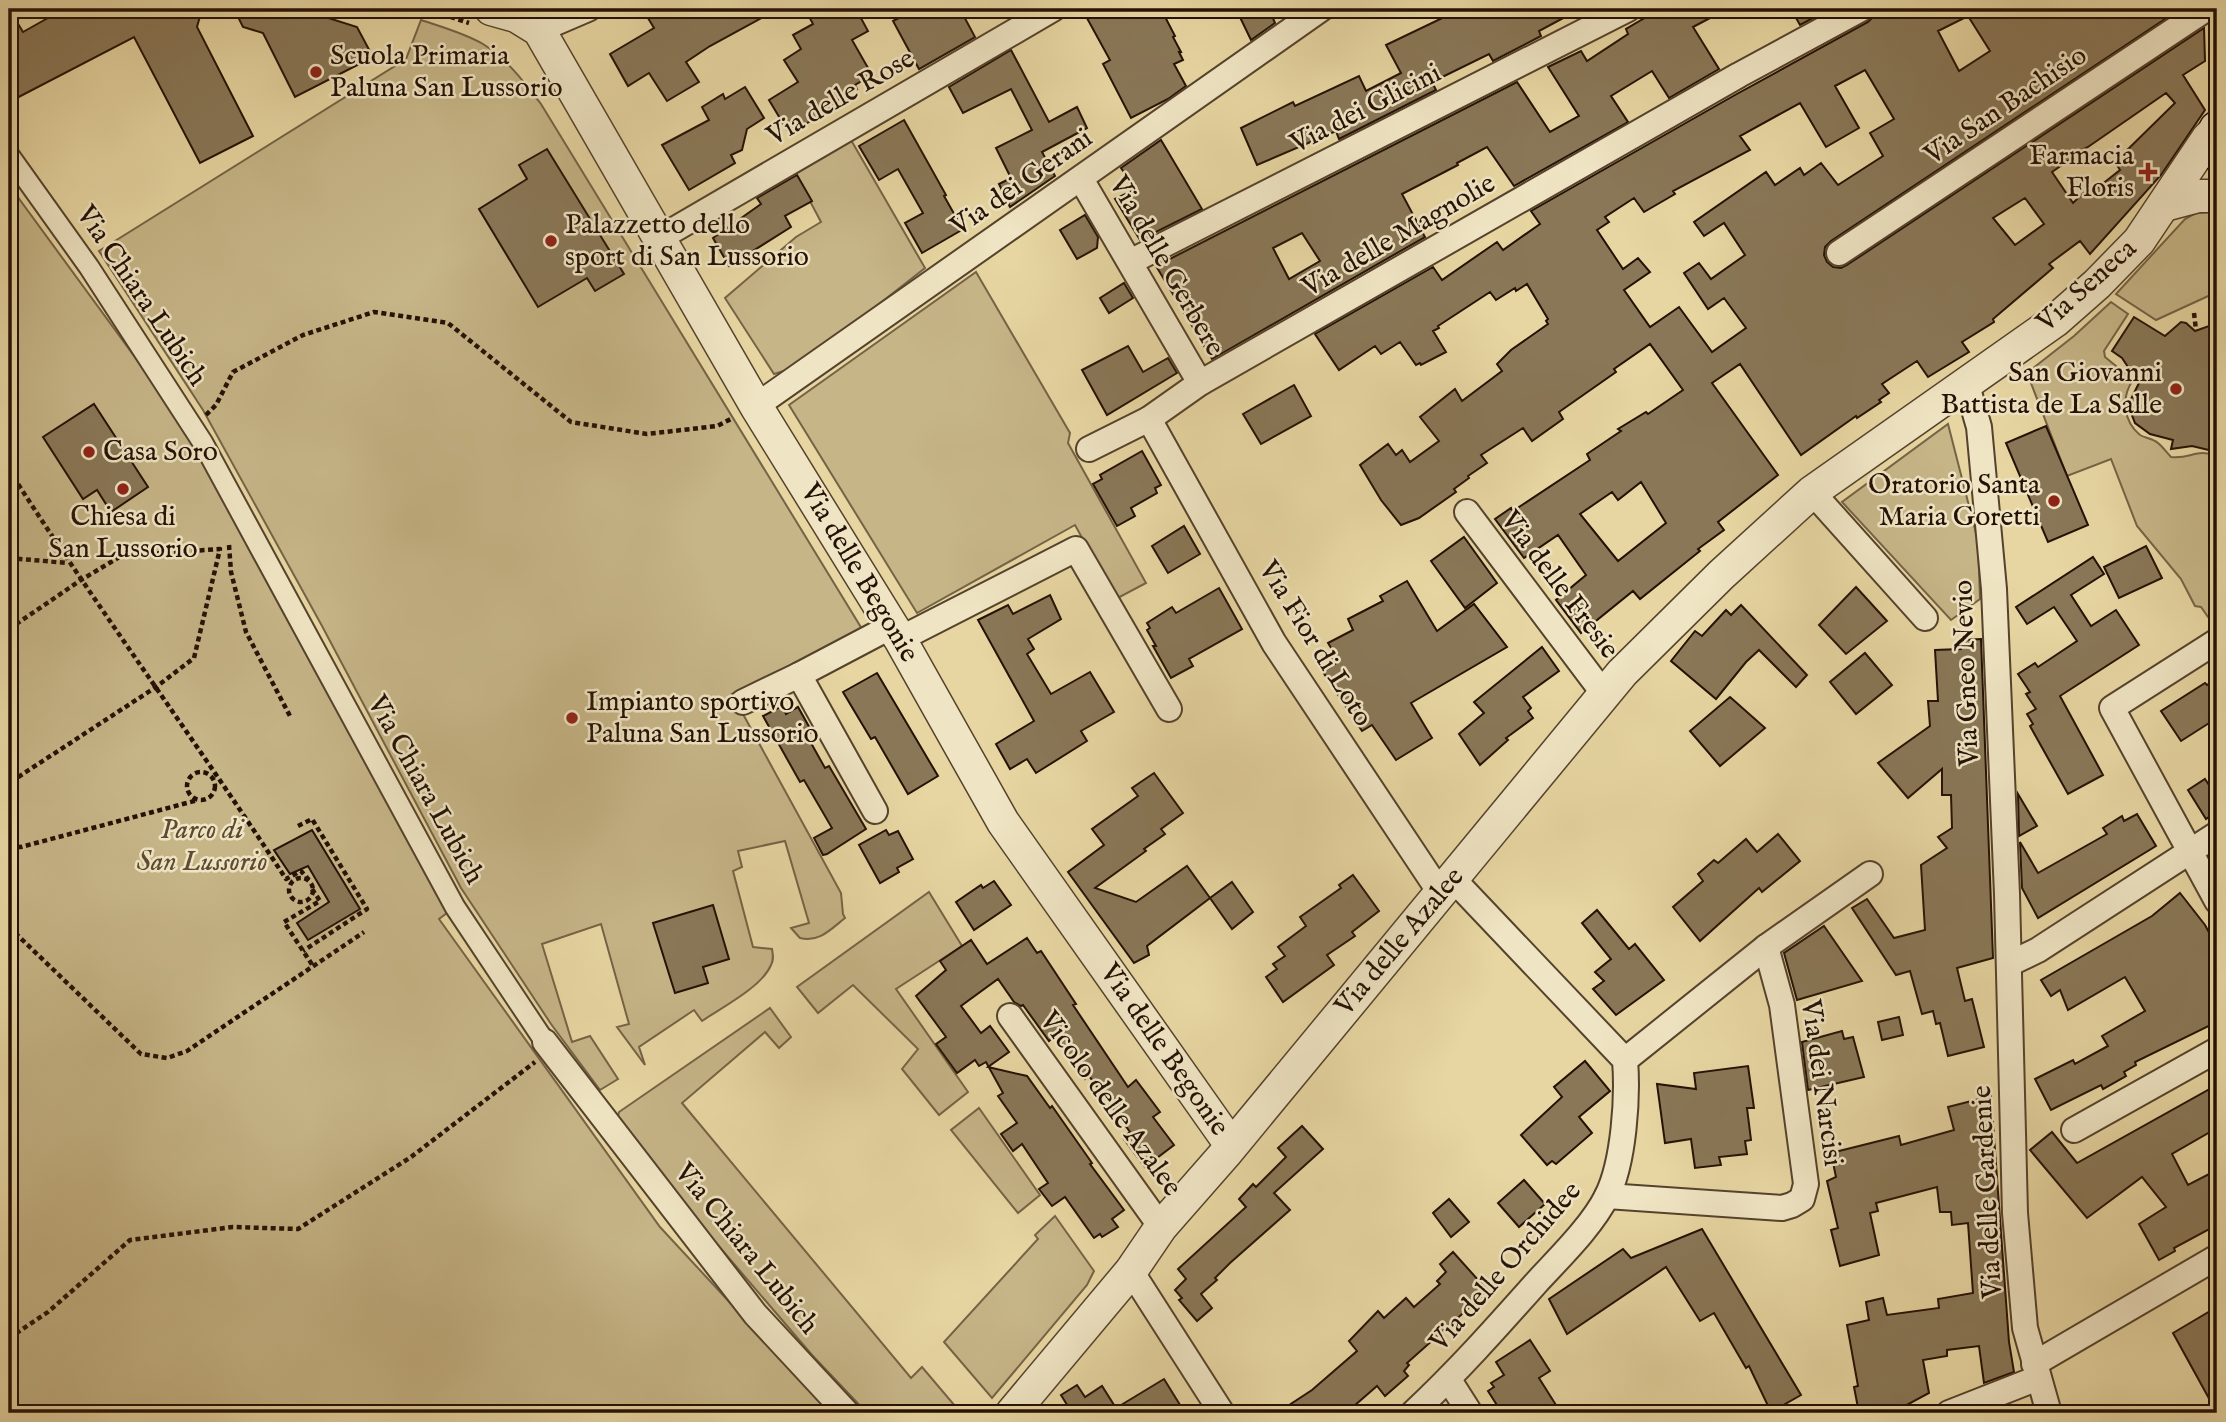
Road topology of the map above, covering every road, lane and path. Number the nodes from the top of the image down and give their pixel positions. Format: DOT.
graph roads {
  1 [pos="491,9"];
  2 [pos="588,9"];
  3 [pos="1053,9"];
  4 [pos="1321,9"];
  5 [pos="1628,9"];
  6 [pos="1861,9"];
  7 [pos="2210,17"];
  8 [pos="539,30"];
  9 [pos="2217,129"];
  10 [pos="2217,153"];
  11 [pos="9,155"];
  12 [pos="2217,169"];
  13 [pos="1081,179"];
  14 [pos="2217,196"];
  15 [pos="2172,202"];
  16 [pos="658,239"];
  17 [pos="1839,253"];
  18 [pos="1130,262"];
  19 [pos="2194,313"];
  20 [pos="2196,330"];
  21 [pos="1966,382"];
  22 [pos="1200,383"];
  23 [pos="756,406"];
  24 [pos="1149,419"];
  25 [pos="194,429"];
  26 [pos="1089,449"];
  27 [pos="10,472"];
  28 [pos="9,486"];
  29 [pos="1812,492"];
  30 [pos="1467,512"];
  31 [pos="229,545"];
  32 [pos="9,558"];
  33 [pos="69,563"];
  34 [pos="81,580"];
  35 [pos="1925,618"];
  36 [pos="9,629"];
  37 [pos="896,632"];
  38 [pos="2217,641"];
  39 [pos="799,675"];
  40 [pos="156,687"];
  41 [pos="1604,694"];
  42 [pos="743,702"];
  43 [pos="1169,709"];
  44 [pos="290,718"];
  45 [pos="9,782"];
  46 [pos="215,787"];
  47 [pos="229,791"];
  48 [pos="198,800"];
  49 [pos="875,811"];
  50 [pos="298,826"];
  51 [pos="2217,834"];
  52 [pos="9,846"];
  53 [pos="2190,851"];
  54 [pos="1870,874"];
  55 [pos="309,880"];
  56 [pos="1447,886"];
  57 [pos="312,889"];
  58 [pos="2217,901"];
  59 [pos="9,927"];
  60 [pos="364,932"];
  61 [pos="1766,947"];
  62 [pos="303,951"];
  63 [pos="2009,964"];
  64 [pos="313,966"];
  65 [pos="1010,1016"];
  66 [pos="548,1046"];
  67 [pos="2217,1050"];
  68 [pos="1625,1060"];
  69 [pos="2074,1130"];
  70 [pos="1231,1145"];
  71 [pos="1607,1196"];
  72 [pos="1161,1227"];
  73 [pos="2217,1257"];
  74 [pos="1130,1271"];
  75 [pos="9,1338"];
  76 [pos="2036,1371"];
  77 [pos="1449,1380"];
  78 [pos="847,1413"];
  79 [pos="1012,1413"];
  80 [pos="1222,1413"];
  81 [pos="1413,1413"];
  82 [pos="1470,1413"];
  83 [pos="1949,1413"];
  84 [pos="2049,1413"];
  1 -- 8 [label="street"];
  2 -- 8 [label="street"];
  3 -- 16 [label="street, Via delle Rose"];
  4 -- 13 [label="street, Via dei Gerani"];
  5 -- 18 [label="street, Via dei Glicini"];
  6 -- 22 [label="street, Via delle Magnolie"];
  7 -- 9 [label="path"];
  7 -- 17 [label="street, Via San Bachisio"];
  8 -- 16 [label="street, Via delle Begonie"];
  9 -- 10 [label="main road"];
  9 -- 15 [label="street, Via Seneca"];
  11 -- 25 [label="street, Via Chiara Lubich"];
  12 -- 15 [label="street, Via Seneca"];
  13 -- 18 [label="street, Via delle Gerbere"];
  13 -- 23 [label="street, Via dei Gerani"];
  14 -- 15 [label="street"];
  15 -- 21 [label="street, Via Seneca"];
  16 -- 23 [label="street, Via delle Begonie"];
  18 -- 22 [label="street, Via delle Gerbere"];
  19 -- 20 [label="path"];
  21 -- 29 [label="street, Via delle Azalee"];
  21 -- 63 [label="street, Via Gneo Nevio"];
  22 -- 24 [label="street, Via delle Magnolie"];
  23 -- 25 [label="path"];
  23 -- 37 [label="street, Via delle Begonie"];
  24 -- 26 [label="street, Via delle Magnolie"];
  24 -- 56 [label="street, Via Fior di Loto"];
  25 -- 66 [label="street, Via Chiara Lubich"];
  27 -- 28 [label="path"];
  27 -- 33 [label="path"];
  29 -- 35 [label="street"];
  29 -- 41 [label="street, Via delle Azalee"];
  30 -- 41 [label="street, Via delle Fresie"];
  31 -- 44 [label="path"];
  32 -- 33 [label="path"];
  33 -- 34 [label="path"];
  34 -- 36 [label="path"];
  34 -- 40 [label="path"];
  34 -- 40 [label="path"];
  37 -- 39 [label="street"];
  37 -- 43 [label="street"];
  37 -- 70 [label="street, Via delle Begonie"];
  38 -- 53 [label="street"];
  39 -- 42 [label="street"];
  39 -- 49 [label="street"];
  40 -- 45 [label="path"];
  40 -- 47 [label="path"];
  41 -- 56 [label="street, Via delle Azalee"];
  46 -- 47 [label="path"];
  46 -- 48 [label="path"];
  46 -- 48 [label="path"];
  47 -- 55 [label="path"];
  48 -- 52 [label="path"];
  50 -- 62 [label="path"];
  51 -- 53 [label="street"];
  53 -- 58 [label="street"];
  53 -- 63 [label="street"];
  54 -- 61 [label="street"];
  55 -- 57 [label="path"];
  55 -- 57 [label="path"];
  56 -- 68 [label="street"];
  56 -- 70 [label="street, Via delle Azalee"];
  57 -- 62 [label="path"];
  59 -- 64 [label="path"];
  60 -- 64 [label="path"];
  61 -- 68 [label="street"];
  61 -- 71 [label="street, Via dei Narcisi"];
  62 -- 64 [label="path"];
  63 -- 76 [label="street, Via delle Gardenie"];
  65 -- 72 [label="street, Vicolo delle Azalee"];
  66 -- 75 [label="path"];
  66 -- 78 [label="street, Via Chiara Lubich"];
  67 -- 69 [label="street"];
  68 -- 71 [label="street, Via delle Orchidee"];
  70 -- 72 [label="street, Via delle Azalee"];
  71 -- 77 [label="street, Via delle Orchidee"];
  72 -- 74 [label="street, Via delle Azalee"];
  73 -- 76 [label="street"];
  74 -- 79 [label="street, Via delle Azalee"];
  74 -- 80 [label="street"];
  76 -- 83 [label="street"];
  76 -- 84 [label="street, Via delle Gardenie"];
  77 -- 81 [label="street, Via delle Orchidee"];
  77 -- 82 [label="street"];
}
